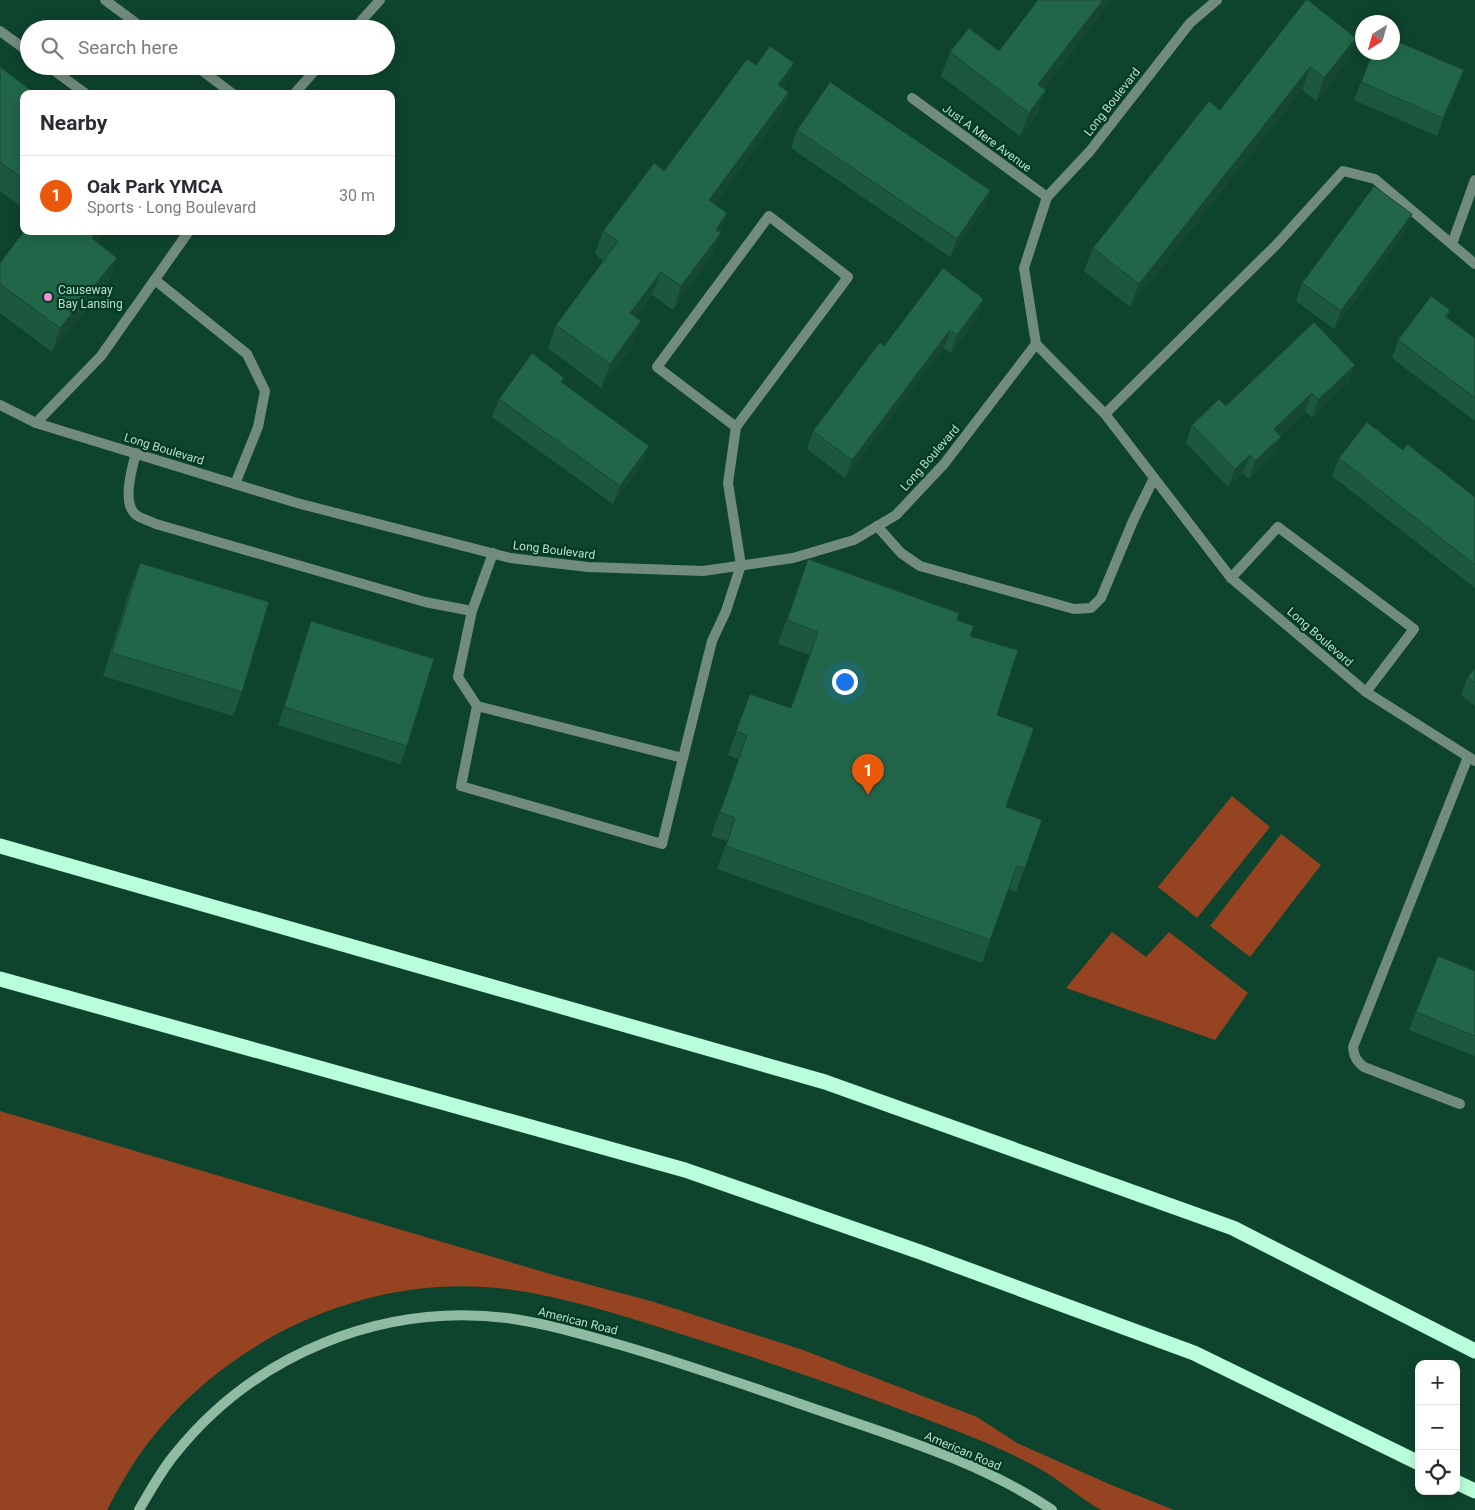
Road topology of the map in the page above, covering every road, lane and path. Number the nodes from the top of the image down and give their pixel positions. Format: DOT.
graph roads {
  1 [pos="105,0"];
  2 [pos="380,0"];
  3 [pos="1218,0"];
  4 [pos="132,20"];
  5 [pos="362,20"];
  6 [pos="0,31"];
  7 [pos="20,45"];
  8 [pos="60,75"];
  9 [pos="208,75"];
  10 [pos="312,75"];
  11 [pos="81,90"];
  12 [pos="228,90"];
  13 [pos="298,90"];
  14 [pos="912,98"];
  15 [pos="1475,180"];
  16 [pos="1048,197"];
  17 [pos="186,235"];
  18 [pos="1452,244"];
  19 [pos="1475,264"];
  20 [pos="155,280"];
  21 [pos="1036,344"];
  22 [pos="0,405"];
  23 [pos="1105,414"];
  24 [pos="36,423"];
  25 [pos="736,427"];
  26 [pos="136,453"];
  27 [pos="1154,478"];
  28 [pos="235,484"];
  29 [pos="877,526"];
  30 [pos="493,553"];
  31 [pos="741,565"];
  32 [pos="1232,578"];
  33 [pos="472,611"];
  34 [pos="1366,692"];
  35 [pos="477,706"];
  36 [pos="683,758"];
  37 [pos="1472,759"];
  38 [pos="0,846"];
  39 [pos="0,978"];
  40 [pos="1460,1104"];
  41 [pos="1475,1351"];
  42 [pos="1415,1461"];
  43 [pos="1460,1484"];
  44 [pos="1475,1491"];
  45 [pos="139,1510"];
  46 [pos="1052,1510"];
  1 -- 4 [label="street"];
  2 -- 5 [label="street"];
  3 -- 16 [label="street, Long Boulevard"];
  6 -- 7 [label="street"];
  8 -- 11 [label="street"];
  9 -- 12 [label="street"];
  10 -- 13 [label="street"];
  14 -- 16 [label="street, Just A Mere Avenue"];
  15 -- 18 [label="street"];
  16 -- 21 [label="street, Long Boulevard"];
  17 -- 20 [label="street"];
  18 -- 19 [label="street"];
  18 -- 23 [label="street"];
  20 -- 24 [label="street"];
  20 -- 28 [label="street"];
  21 -- 23 [label="street, Long Boulevard"];
  21 -- 29 [label="street, Long Boulevard"];
  22 -- 24 [label="street, Long Boulevard"];
  23 -- 27 [label="street, Long Boulevard"];
  24 -- 26 [label="street, Long Boulevard"];
  25 -- 25 [label="street"];
  25 -- 31 [label="street"];
  26 -- 28 [label="street, Long Boulevard"];
  26 -- 33 [label="street"];
  27 -- 29 [label="street"];
  27 -- 32 [label="street, Long Boulevard"];
  28 -- 30 [label="street, Long Boulevard"];
  29 -- 31 [label="street, Long Boulevard"];
  30 -- 31 [label="street, Long Boulevard"];
  30 -- 33 [label="street"];
  31 -- 36 [label="street"];
  32 -- 34 [label="street, Long Boulevard"];
  32 -- 34 [label="street"];
  33 -- 35 [label="street"];
  34 -- 37 [label="street, Long Boulevard"];
  35 -- 36 [label="street"];
  35 -- 36 [label="street"];
  37 -- 40 [label="street"];
  38 -- 41 [label="highway"];
  39 -- 42 [label="highway"];
  43 -- 44 [label="highway"];
  45 -- 46 [label="street, American Road"];
}
